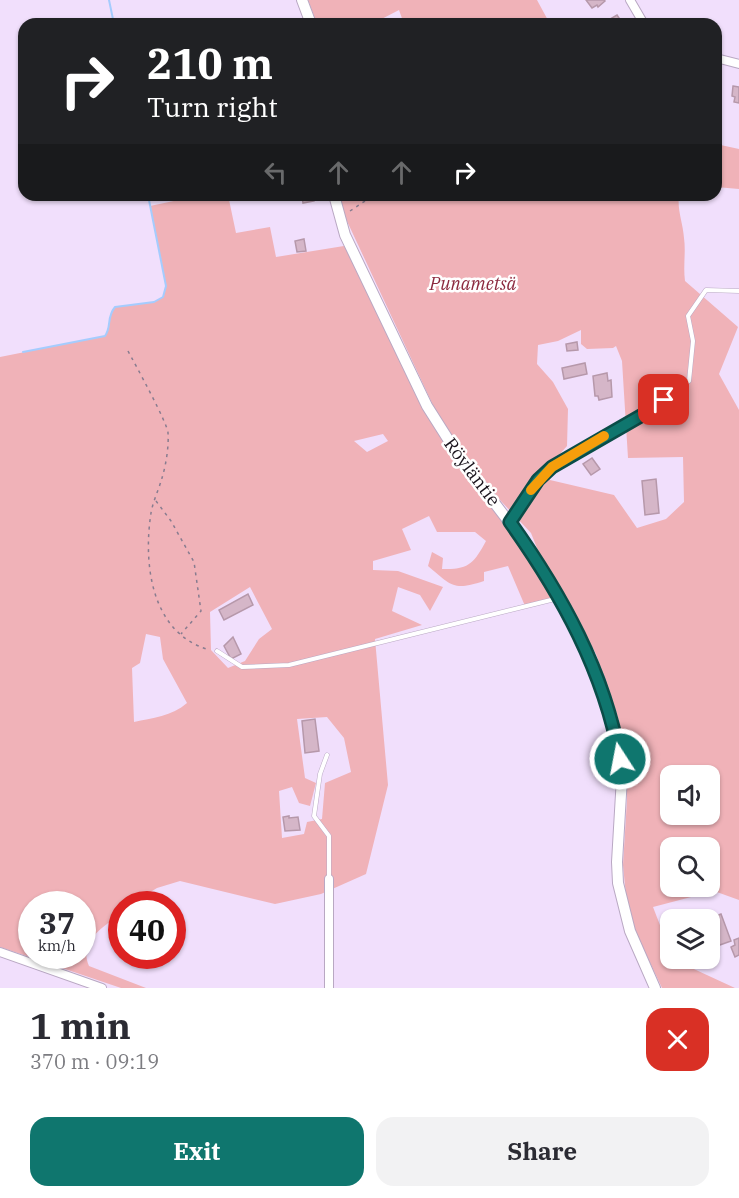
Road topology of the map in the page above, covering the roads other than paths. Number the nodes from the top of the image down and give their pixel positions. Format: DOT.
graph roads {
  1 [pos="302,0"];
  2 [pos="630,0"];
  3 [pos="309,18"];
  4 [pos="640,18"];
  5 [pos="722,60"];
  6 [pos="739,64"];
  7 [pos="335,201"];
  8 [pos="739,291"];
  9 [pos="510,522"];
  10 [pos="559,598"];
  11 [pos="217,651"];
  12 [pos="327,755"];
  13 [pos="329,879"];
  14 [pos="0,952"];
  15 [pos="102,988"];
  16 [pos="329,988"];
  17 [pos="655,988"];
  1 -- 3 [label="street"];
  2 -- 4 [label="street"];
  5 -- 6 [label="street"];
  7 -- 9 [label="street, Röyläntie"];
  8 -- 9 [label="lane"];
  9 -- 10 [label="street, Röyläntie"];
  10 -- 11 [label="lane"];
  10 -- 17 [label="street, Röyläntie"];
  12 -- 13 [label="lane"];
  13 -- 16 [label="street"];
  14 -- 15 [label="street"];
}
